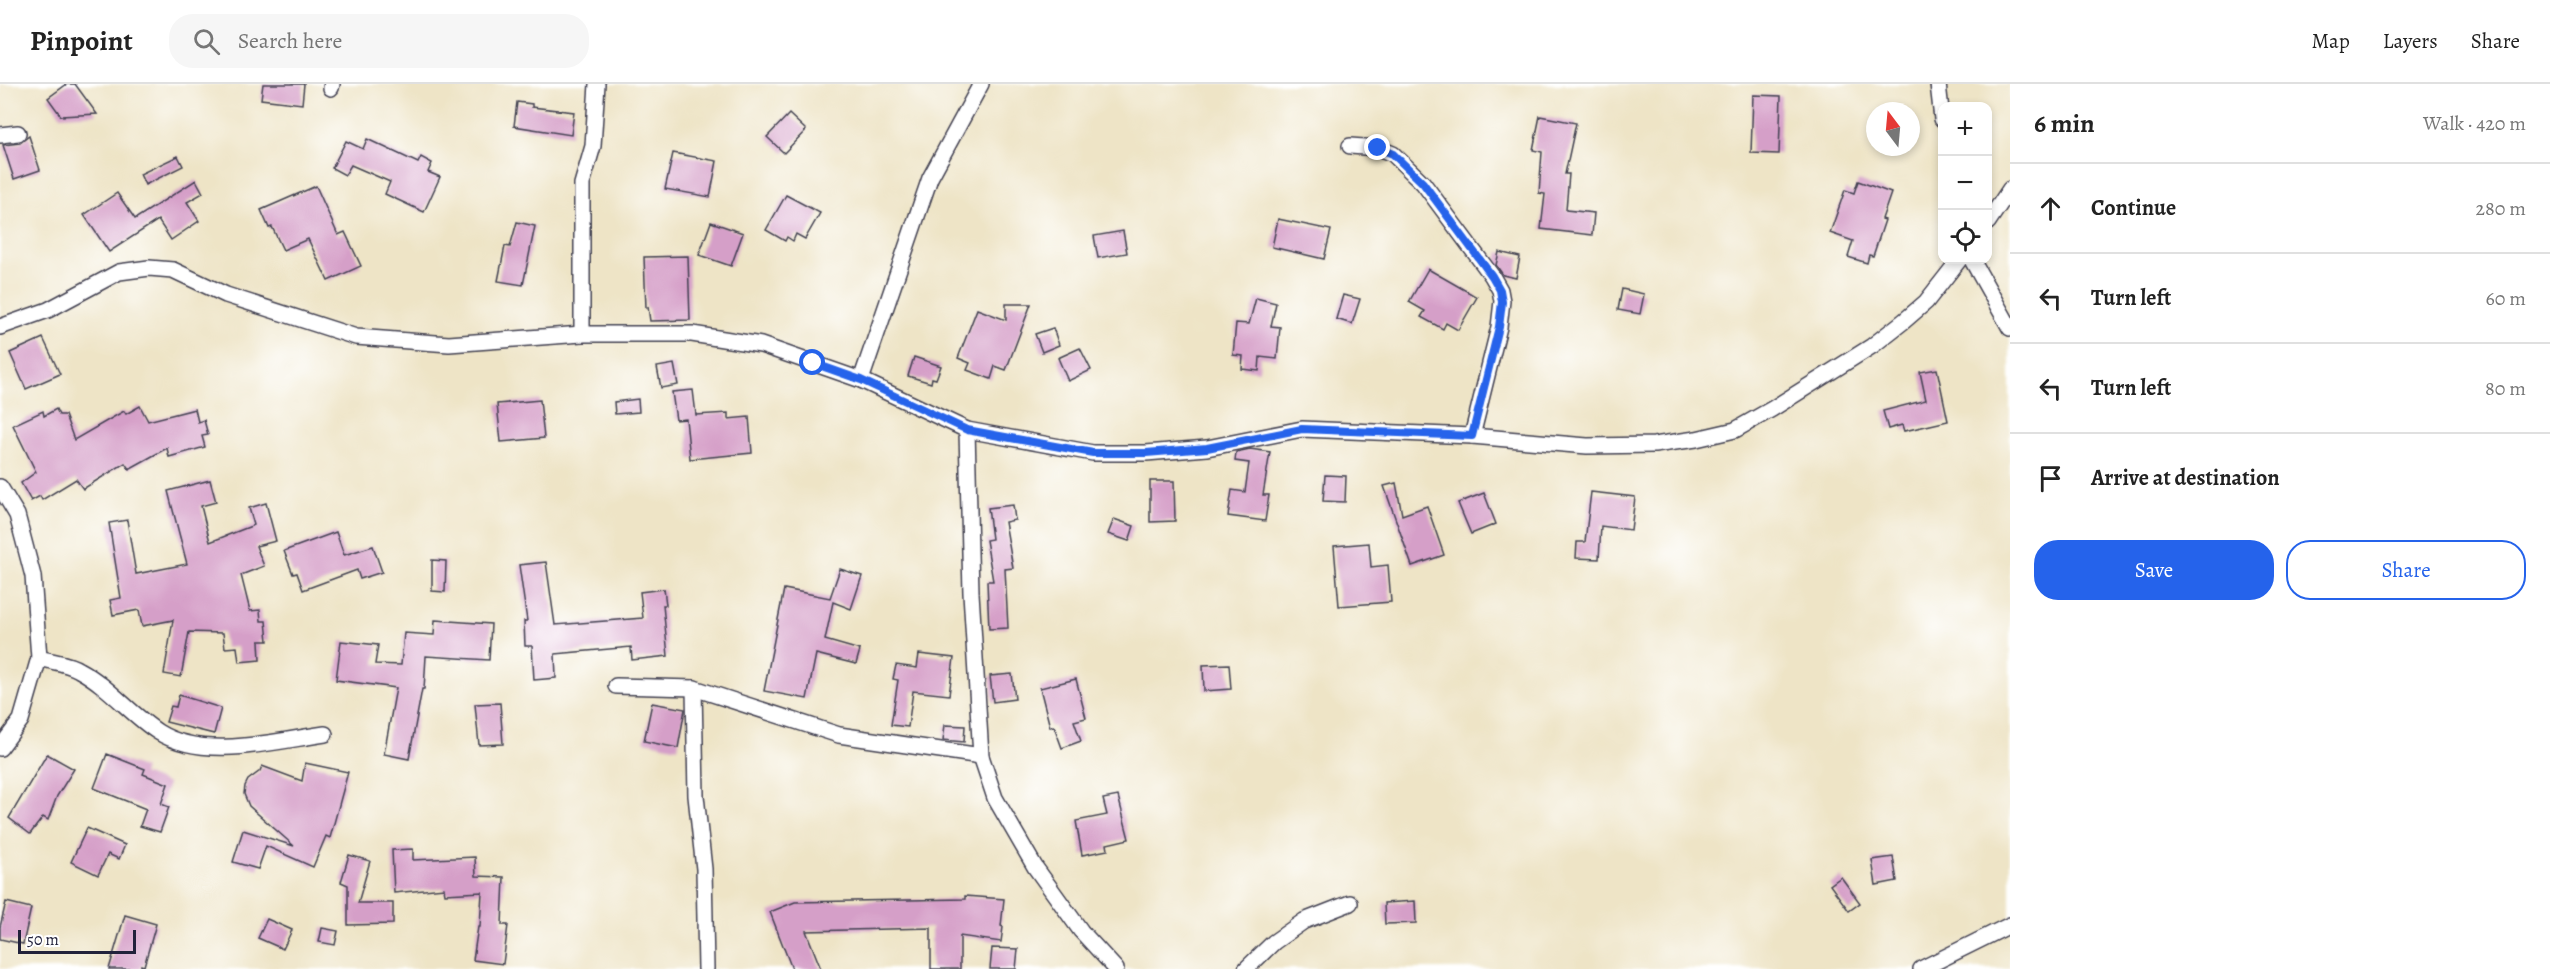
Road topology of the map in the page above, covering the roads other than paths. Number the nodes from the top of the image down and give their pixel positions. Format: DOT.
graph roads {
  1 [pos="597,84"];
  2 [pos="981,84"];
  3 [pos="1938,84"];
  4 [pos="1940,102"];
  5 [pos="18,132"];
  6 [pos="0,135"];
  7 [pos="1350,146"];
  8 [pos="2010,189"];
  9 [pos="1992,216"];
  10 [pos="1956,264"];
  11 [pos="1974,264"];
  12 [pos="0,327"];
  13 [pos="2010,328"];
  14 [pos="582,334"];
  15 [pos="861,380"];
  16 [pos="967,430"];
  17 [pos="1472,436"];
  18 [pos="0,487"];
  19 [pos="39,658"];
  20 [pos="616,686"];
  21 [pos="694,688"];
  22 [pos="325,735"];
  23 [pos="0,748"];
  24 [pos="981,756"];
  25 [pos="1350,903"];
  26 [pos="2010,924"];
  27 [pos="706,969"];
  28 [pos="1116,969"];
  29 [pos="1246,969"];
  30 [pos="1921,969"];
  1 -- 14 [label="street"];
  2 -- 15 [label="street"];
  3 -- 4 [label="street"];
  5 -- 6 [label="street"];
  7 -- 17 [label="street"];
  8 -- 9 [label="street"];
  10 -- 17 [label="street"];
  11 -- 13 [label="street"];
  12 -- 14 [label="street"];
  14 -- 15 [label="street"];
  15 -- 16 [label="street"];
  16 -- 17 [label="street"];
  16 -- 24 [label="street"];
  18 -- 19 [label="street"];
  19 -- 22 [label="street"];
  19 -- 23 [label="street"];
  20 -- 21 [label="street"];
  21 -- 24 [label="street"];
  21 -- 27 [label="street"];
  24 -- 28 [label="street"];
  25 -- 29 [label="street"];
  26 -- 30 [label="street"];
}
